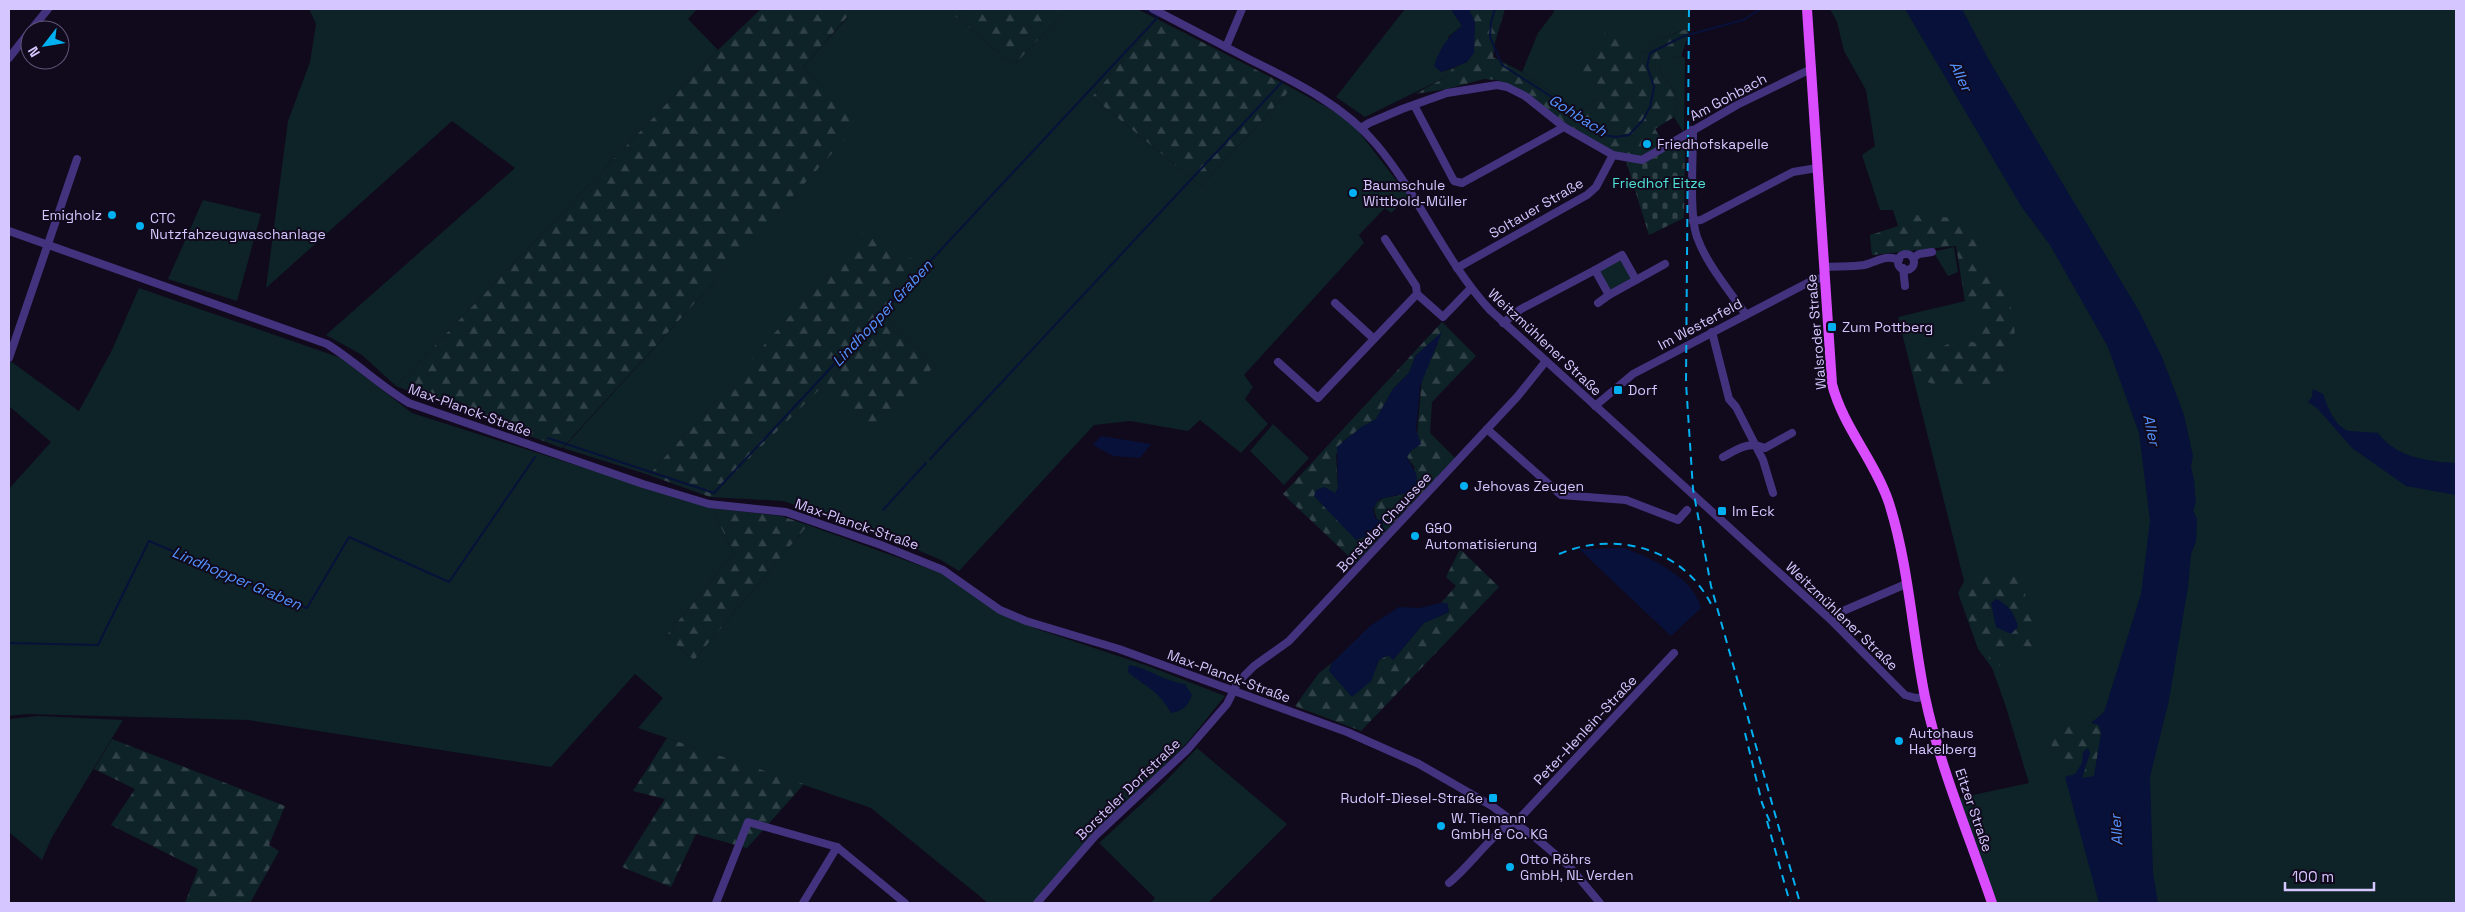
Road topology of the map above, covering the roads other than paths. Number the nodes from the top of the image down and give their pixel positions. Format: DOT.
graph roads {
  1 [pos="48,9"];
  2 [pos="1153,9"];
  3 [pos="1242,9"];
  4 [pos="1807,9"];
  5 [pos="39,20"];
  6 [pos="20,44"];
  7 [pos="1226,47"];
  8 [pos="9,58"];
  9 [pos="1811,69"];
  10 [pos="1414,104"];
  11 [pos="1564,127"];
  12 [pos="1361,128"];
  13 [pos="1691,130"];
  14 [pos="1613,155"];
  15 [pos="77,159"];
  16 [pos="1817,168"];
  17 [pos="1693,221"];
  18 [pos="9,231"];
  19 [pos="1385,239"];
  20 [pos="48,245"];
  21 [pos="1932,252"];
  22 [pos="1913,258"];
  23 [pos="1899,260"];
  24 [pos="1665,264"];
  25 [pos="1457,268"];
  26 [pos="1903,268"];
  27 [pos="1595,270"];
  28 [pos="1824,272"];
  29 [pos="1636,280"];
  30 [pos="1905,286"];
  31 [pos="1471,288"];
  32 [pos="1417,294"];
  33 [pos="1609,295"];
  34 [pos="1335,303"];
  35 [pos="1598,304"];
  36 [pos="1746,314"];
  37 [pos="1504,323"];
  38 [pos="1712,332"];
  39 [pos="1374,339"];
  40 [pos="9,358"];
  41 [pos="1546,361"];
  42 [pos="1278,362"];
  43 [pos="1595,406"];
  44 [pos="1487,429"];
  45 [pos="1792,433"];
  46 [pos="1755,444"];
  47 [pos="1723,457"];
  48 [pos="1773,493"];
  49 [pos="1687,510"];
  50 [pos="1906,584"];
  51 [pos="1830,618"];
  52 [pos="1674,653"];
  53 [pos="1235,692"];
  54 [pos="1925,697"];
  55 [pos="1514,821"];
  56 [pos="837,847"];
  57 [pos="1449,883"];
  58 [pos="716,903"];
  59 [pos="803,903"];
  60 [pos="904,903"];
  61 [pos="1038,903"];
  62 [pos="1600,903"];
  63 [pos="1992,903"];
  1 -- 5 [label="street"];
  2 -- 7 [label="street, Weitzmühlener Straße"];
  3 -- 7 [label="street"];
  4 -- 9 [label="main road, Walsroder Straße"];
  6 -- 8 [label="street"];
  7 -- 12 [label="street, Weitzmühlener Straße"];
  9 -- 13 [label="street, Am Gohbach"];
  9 -- 16 [label="main road, Walsroder Straße"];
  10 -- 11 [label="street, Am Gohbach"];
  10 -- 11 [label="street"];
  10 -- 12 [label="street, Am Gohbach"];
  11 -- 14 [label="street, Am Gohbach"];
  12 -- 25 [label="street, Weitzmühlener Straße"];
  13 -- 14 [label="street, Am Gohbach"];
  13 -- 17 [label="street"];
  14 -- 25 [label="street, Soltauer Straße"];
  15 -- 20 [label="street"];
  16 -- 17 [label="street"];
  16 -- 28 [label="main road, Walsroder Straße"];
  17 -- 36 [label="street"];
  18 -- 20 [label="street, Max-Planck-Straße"];
  19 -- 32 [label="street"];
  20 -- 40 [label="street"];
  20 -- 53 [label="street, Max-Planck-Straße"];
  21 -- 22 [label="street"];
  22 -- 23 [label="street"];
  22 -- 26 [label="street"];
  23 -- 26 [label="street"];
  23 -- 28 [label="street"];
  24 -- 29 [label="street"];
  25 -- 31 [label="street, Weitzmühlener Straße"];
  26 -- 30 [label="street"];
  27 -- 29 [label="street"];
  27 -- 33 [label="street"];
  27 -- 37 [label="street"];
  28 -- 36 [label="street, Im Westerfeld"];
  28 -- 50 [label="main road, Walsroder Straße"];
  29 -- 33 [label="street"];
  31 -- 32 [label="street"];
  31 -- 37 [label="street, Weitzmühlener Straße"];
  32 -- 39 [label="street"];
  33 -- 35 [label="street"];
  34 -- 39 [label="street"];
  36 -- 38 [label="street, Im Westerfeld"];
  37 -- 41 [label="street, Weitzmühlener Straße"];
  38 -- 43 [label="street, Im Westerfeld"];
  38 -- 46 [label="street"];
  39 -- 42 [label="street"];
  41 -- 43 [label="street, Weitzmühlener Straße"];
  41 -- 44 [label="street, Borsteler Chaussee"];
  43 -- 51 [label="street, Weitzmühlener Straße"];
  44 -- 49 [label="street"];
  44 -- 53 [label="street, Borsteler Chaussee"];
  45 -- 46 [label="street"];
  46 -- 47 [label="street"];
  46 -- 48 [label="street"];
  50 -- 51 [label="street"];
  50 -- 54 [label="main road, Walsroder Straße"];
  51 -- 54 [label="street, Weitzmühlener Straße"];
  52 -- 55 [label="street, Peter-Henlein-Straße"];
  53 -- 55 [label="street, Max-Planck-Straße"];
  53 -- 61 [label="street, Borsteler Dorfstraße"];
  54 -- 63 [label="main road, Eitzer Straße"];
  55 -- 57 [label="street"];
  55 -- 62 [label="street, Max-Planck-Straße"];
  56 -- 58 [label="street"];
  56 -- 59 [label="street"];
  56 -- 60 [label="street"];
}
